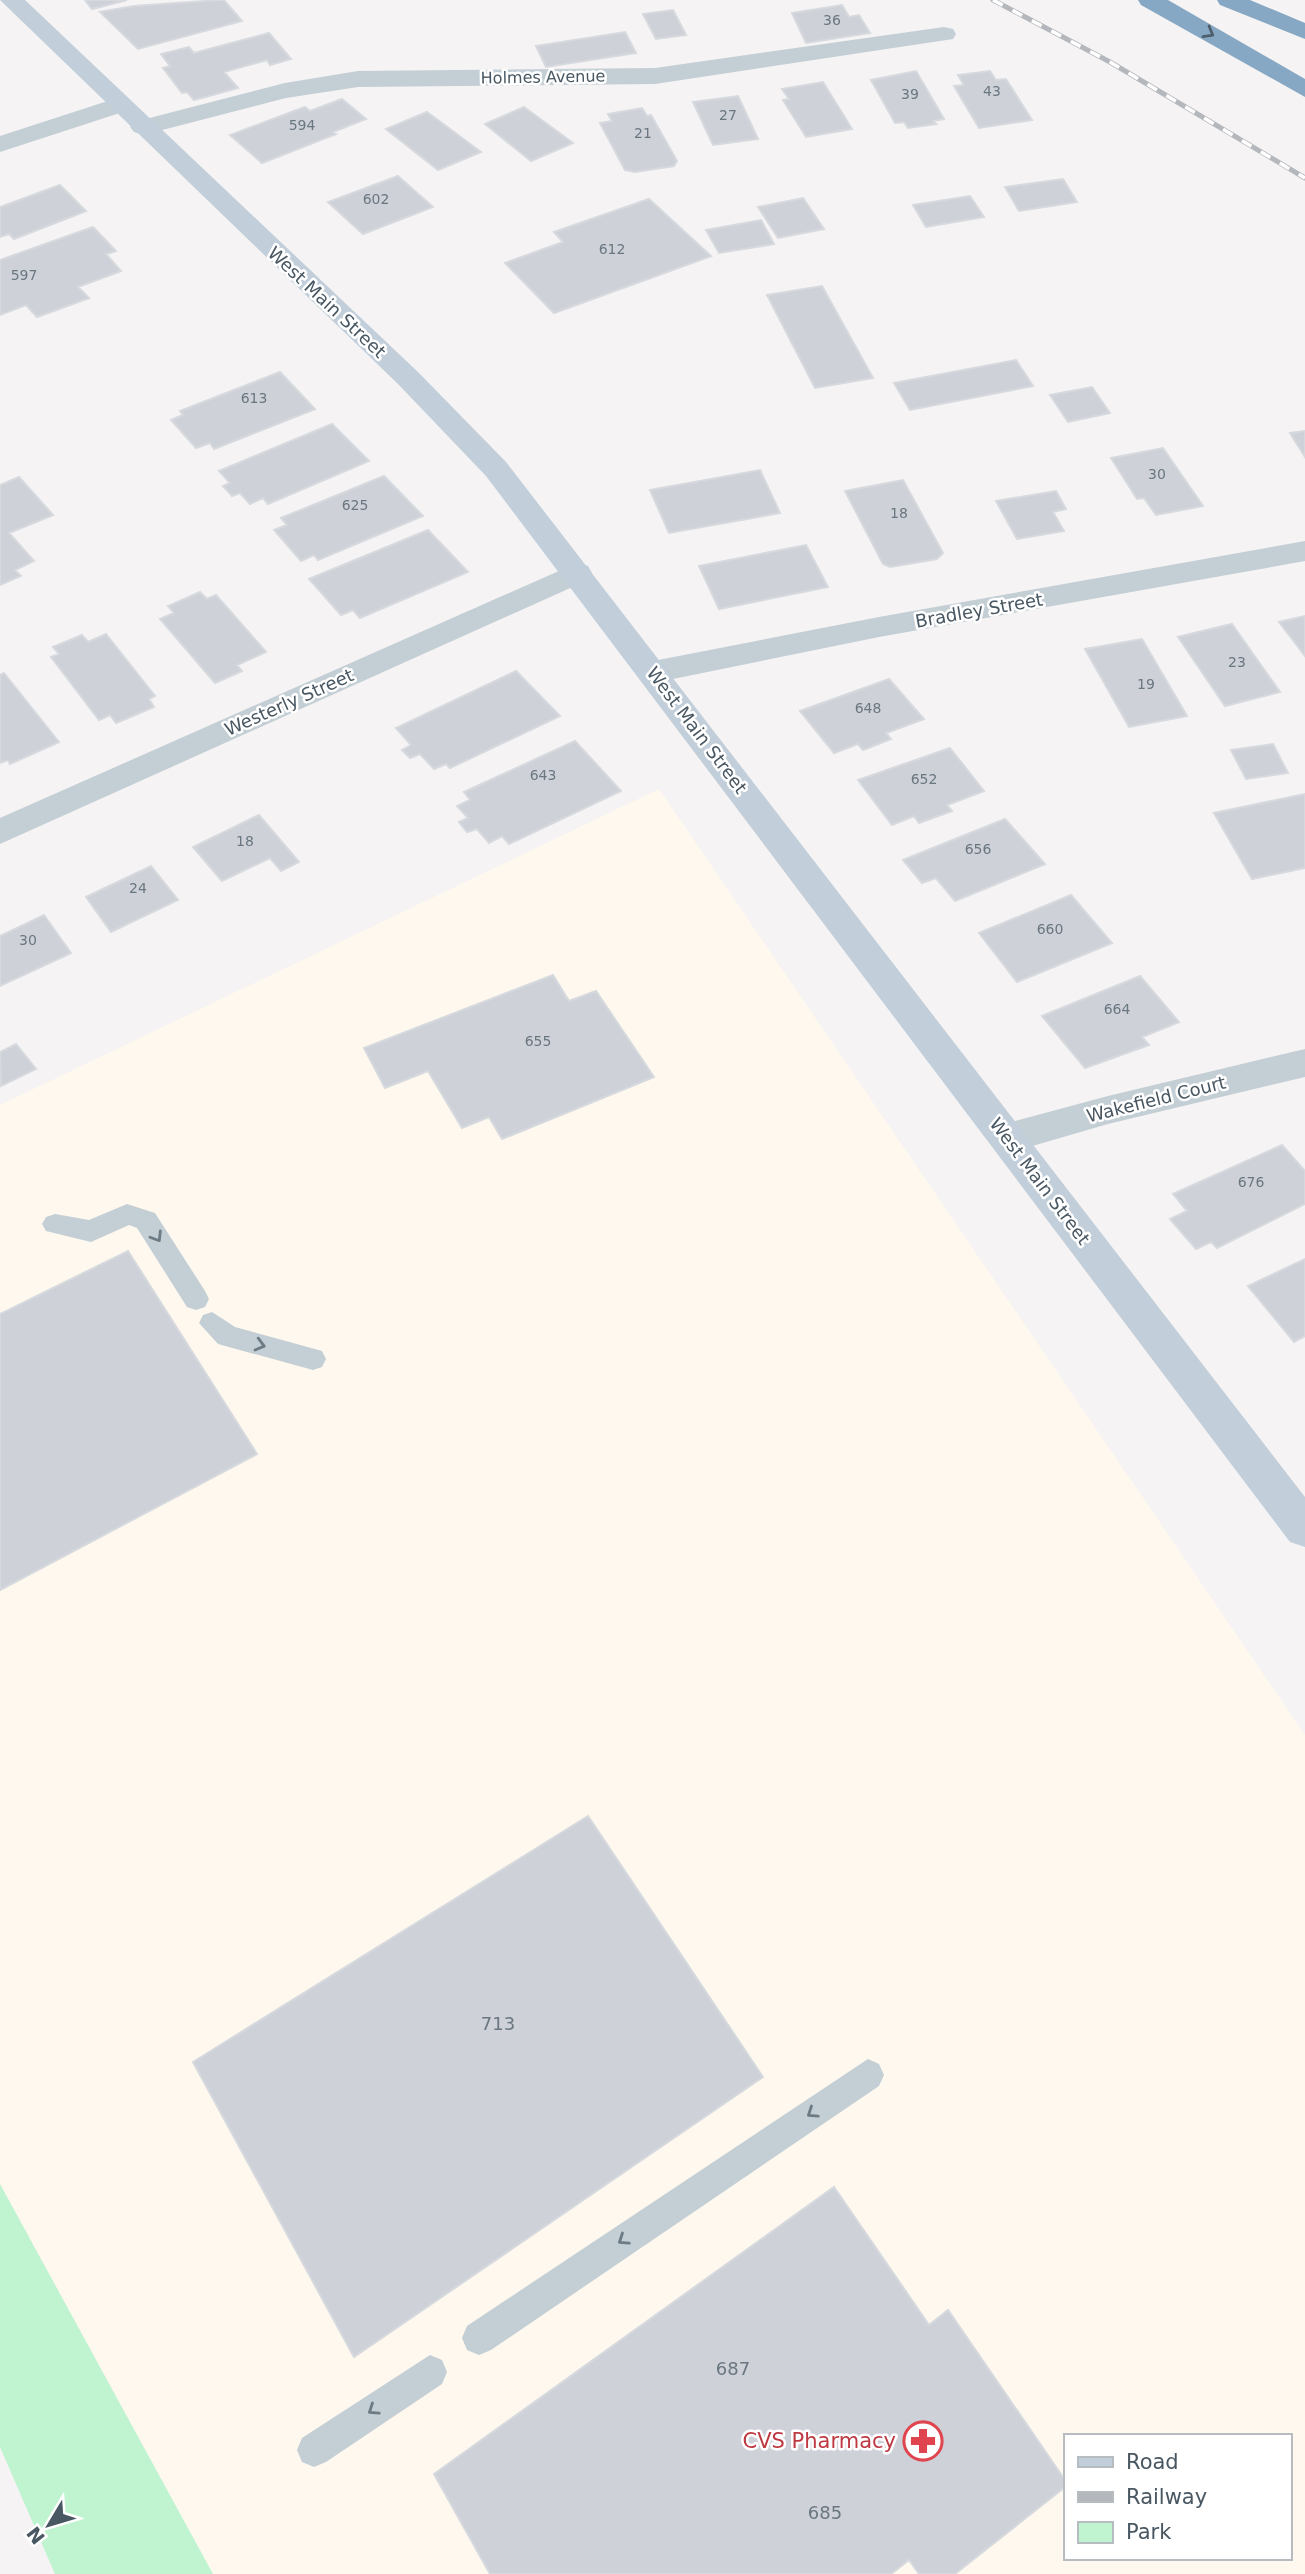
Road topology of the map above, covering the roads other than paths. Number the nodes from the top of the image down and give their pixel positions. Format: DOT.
graph roads {
  1 [pos="10,0"];
  2 [pos="1150,0"];
  3 [pos="1229,0"];
  4 [pos="1305,32"];
  5 [pos="944,34"];
  6 [pos="1305,89"];
  7 [pos="120,105"];
  8 [pos="143,127"];
  9 [pos="0,144"];
  10 [pos="1305,551"];
  11 [pos="577,573"];
  12 [pos="653,672"];
  13 [pos="0,832"];
  14 [pos="1305,1063"];
  15 [pos="1008,1138"];
  16 [pos="55,1224"];
  17 [pos="195,1299"];
  18 [pos="212,1324"];
  19 [pos="313,1359"];
  20 [pos="1305,1529"];
  21 [pos="868,2076"];
  22 [pos="479,2338"];
  23 [pos="430,2372"];
  24 [pos="314,2450"];
  1 -- 7 [label="main road, West Main Street"];
  2 -- 6 [label="highway, one-way"];
  3 -- 4 [label="highway"];
  5 -- 8 [label="street, Holmes Avenue"];
  7 -- 8 [label="main road, West Main Street"];
  7 -- 9 [label="street"];
  8 -- 11 [label="main road, West Main Street"];
  10 -- 12 [label="street, Bradley Street"];
  11 -- 12 [label="main road, West Main Street"];
  11 -- 13 [label="street, Westerly Street"];
  12 -- 15 [label="main road, West Main Street"];
  14 -- 15 [label="street, Wakefield Court"];
  15 -- 20 [label="main road, West Main Street"];
  16 -- 17 [label="lane, one-way"];
  18 -- 19 [label="lane, one-way"];
  21 -- 22 [label="lane, one-way"];
  23 -- 24 [label="lane, one-way"];
}
